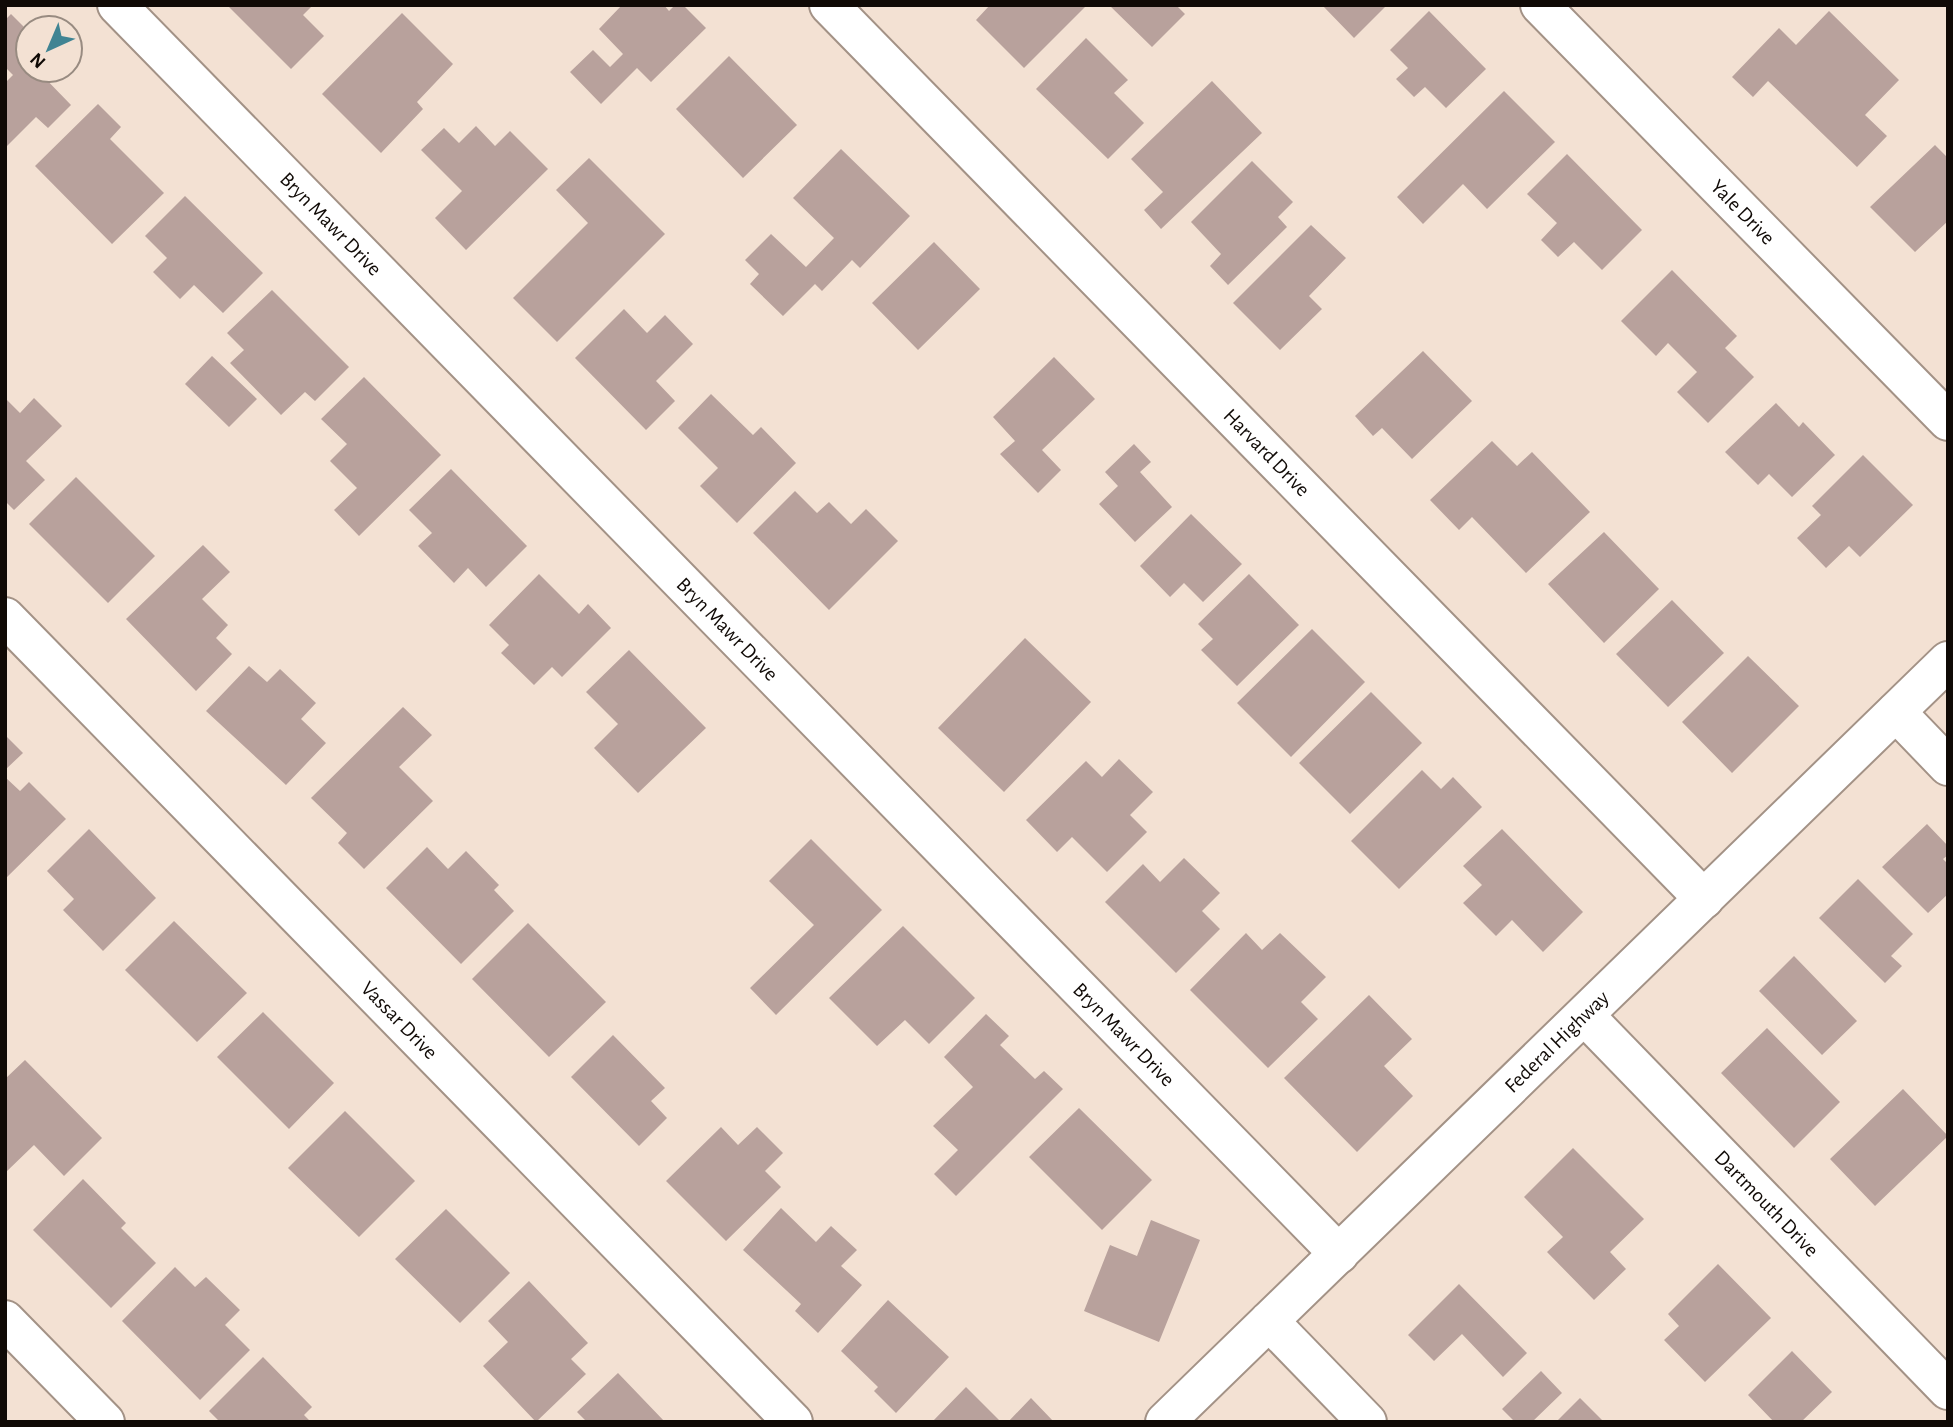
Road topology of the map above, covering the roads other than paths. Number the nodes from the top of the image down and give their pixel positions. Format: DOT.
graph roads {
  1 [pos="117,5"];
  2 [pos="829,5"];
  3 [pos="1540,5"];
  4 [pos="1948,421"];
  5 [pos="5,617"];
  6 [pos="1948,661"];
  7 [pos="1896,712"];
  8 [pos="1948,766"];
  9 [pos="1704,899"];
  10 [pos="1585,1016"];
  11 [pos="1339,1254"];
  12 [pos="5,1320"];
  13 [pos="1269,1321"];
  14 [pos="1948,1390"];
  15 [pos="105,1422"];
  16 [pos="793,1422"];
  17 [pos="1166,1422"];
  18 [pos="1367,1422"];
  1 -- 11 [label="street, Bryn Mawr Drive"];
  2 -- 9 [label="street, Harvard Drive"];
  3 -- 4 [label="street, Yale Drive"];
  5 -- 16 [label="street, Vassar Drive"];
  6 -- 7 [label="street, Federal Highway"];
  7 -- 8 [label="street"];
  7 -- 9 [label="street, Federal Highway"];
  9 -- 10 [label="street, Federal Highway"];
  10 -- 11 [label="street, Federal Highway"];
  10 -- 14 [label="street, Dartmouth Drive"];
  11 -- 13 [label="street, Federal Highway"];
  12 -- 15 [label="street"];
  13 -- 17 [label="street, Federal Highway"];
  13 -- 18 [label="street"];
}
